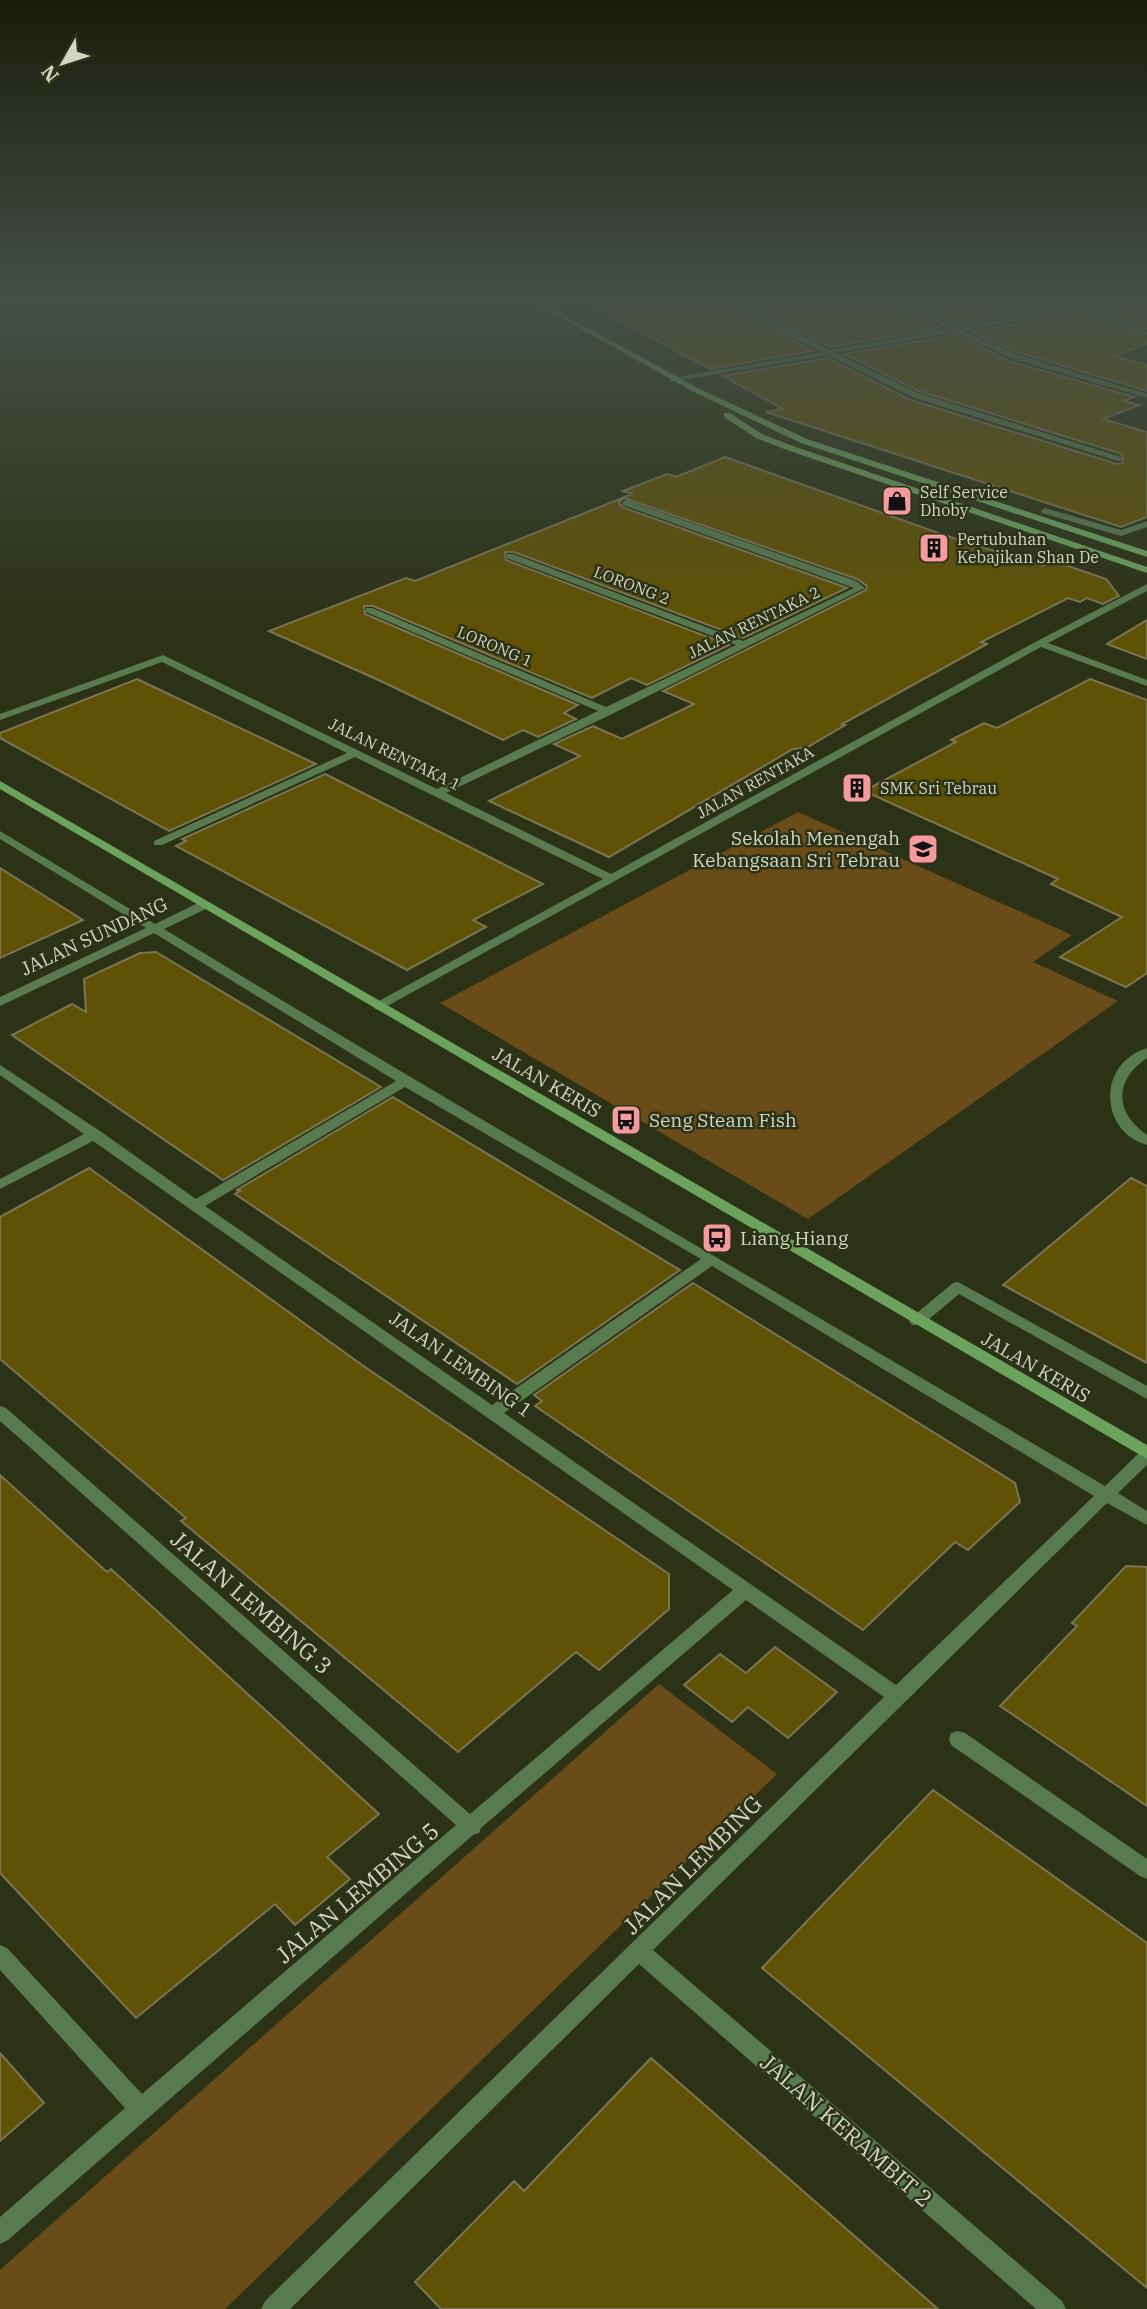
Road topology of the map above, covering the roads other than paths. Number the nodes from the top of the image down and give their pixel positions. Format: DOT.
graph roads {
  1 [pos="712,404"];
  2 [pos="723,404"];
  3 [pos="943,404"];
  4 [pos="1118,458"];
  5 [pos="626,503"];
  6 [pos="1045,511"];
  7 [pos="1147,524"];
  8 [pos="1147,555"];
  9 [pos="510,556"];
  10 [pos="1131,565"];
  11 [pos="1147,570"];
  12 [pos="1147,587"];
  13 [pos="369,610"];
  14 [pos="1040,643"];
  15 [pos="743,644"];
  16 [pos="1147,683"];
  17 [pos="608,712"];
  18 [pos="0,717"];
  19 [pos="355,753"];
  20 [pos="0,784"];
  21 [pos="438,793"];
  22 [pos="0,834"];
  23 [pos="158,843"];
  24 [pos="612,879"];
  25 [pos="204,905"];
  26 [pos="157,928"];
  27 [pos="0,1002"];
  28 [pos="380,1006"];
  29 [pos="1147,1052"];
  30 [pos="0,1069"];
  31 [pos="405,1081"];
  32 [pos="94,1134"];
  33 [pos="1147,1141"];
  34 [pos="0,1185"];
  35 [pos="196,1205"];
  36 [pos="712,1259"];
  37 [pos="917,1321"];
  38 [pos="1147,1393"];
  39 [pos="0,1412"];
  40 [pos="493,1412"];
  41 [pos="1147,1454"];
  42 [pos="1106,1494"];
  43 [pos="1147,1519"];
  44 [pos="746,1589"];
  45 [pos="897,1696"];
  46 [pos="958,1739"];
  47 [pos="472,1827"];
  48 [pos="1147,1870"];
  49 [pos="639,1951"];
  50 [pos="0,1955"];
  51 [pos="140,2108"];
  52 [pos="0,2232"];
  53 [pos="273,2309"];
  54 [pos="1054,2309"];
  1 -- 10 [label="main road"];
  2 -- 8 [label="main road"];
  3 -- 4 [label="street"];
  5 -- 15 [label="street, JALAN RENTAKA 2"];
  6 -- 7 [label="street"];
  8 -- 10 [label="main road"];
  9 -- 15 [label="street, LORONG 2"];
  10 -- 11 [label="main road"];
  12 -- 14 [label="street, JALAN RENTAKA"];
  13 -- 17 [label="street, LORONG 1"];
  14 -- 16 [label="street"];
  14 -- 24 [label="street, JALAN RENTAKA"];
  15 -- 17 [label="street, JALAN RENTAKA 2"];
  17 -- 21 [label="street, JALAN RENTAKA 2"];
  18 -- 19 [label="street, JALAN RENTAKA 1"];
  19 -- 21 [label="street, JALAN RENTAKA 1"];
  19 -- 23 [label="street"];
  20 -- 25 [label="main road, JALAN KERIS"];
  21 -- 24 [label="street, JALAN RENTAKA 1"];
  22 -- 26 [label="street"];
  24 -- 28 [label="street, JALAN RENTAKA"];
  25 -- 26 [label="street, JALAN SUNDANG"];
  25 -- 28 [label="main road, JALAN KERIS"];
  26 -- 27 [label="street, JALAN SUNDANG"];
  26 -- 31 [label="street"];
  28 -- 37 [label="main road, JALAN KERIS"];
  29 -- 33 [label="street"];
  30 -- 32 [label="street, JALAN LEMBING 1"];
  31 -- 35 [label="street"];
  31 -- 36 [label="street"];
  32 -- 34 [label="street"];
  32 -- 35 [label="street, JALAN LEMBING 1"];
  35 -- 40 [label="street, JALAN LEMBING 1"];
  36 -- 40 [label="street"];
  36 -- 42 [label="street"];
  37 -- 38 [label="street"];
  37 -- 41 [label="main road, JALAN KERIS"];
  39 -- 47 [label="street, JALAN LEMBING 3"];
  40 -- 44 [label="street, JALAN LEMBING 1"];
  41 -- 42 [label="street, JALAN LEMBING"];
  42 -- 43 [label="street"];
  42 -- 45 [label="street, JALAN LEMBING"];
  44 -- 45 [label="street, JALAN LEMBING 1"];
  44 -- 47 [label="street, JALAN LEMBING 5"];
  45 -- 49 [label="street, JALAN LEMBING"];
  46 -- 48 [label="street"];
  47 -- 51 [label="street, JALAN LEMBING 5"];
  49 -- 53 [label="street, JALAN LEMBING"];
  49 -- 54 [label="street, JALAN KERAMBIT 2"];
  50 -- 51 [label="street"];
  51 -- 52 [label="street, JALAN LEMBING 5"];
}
